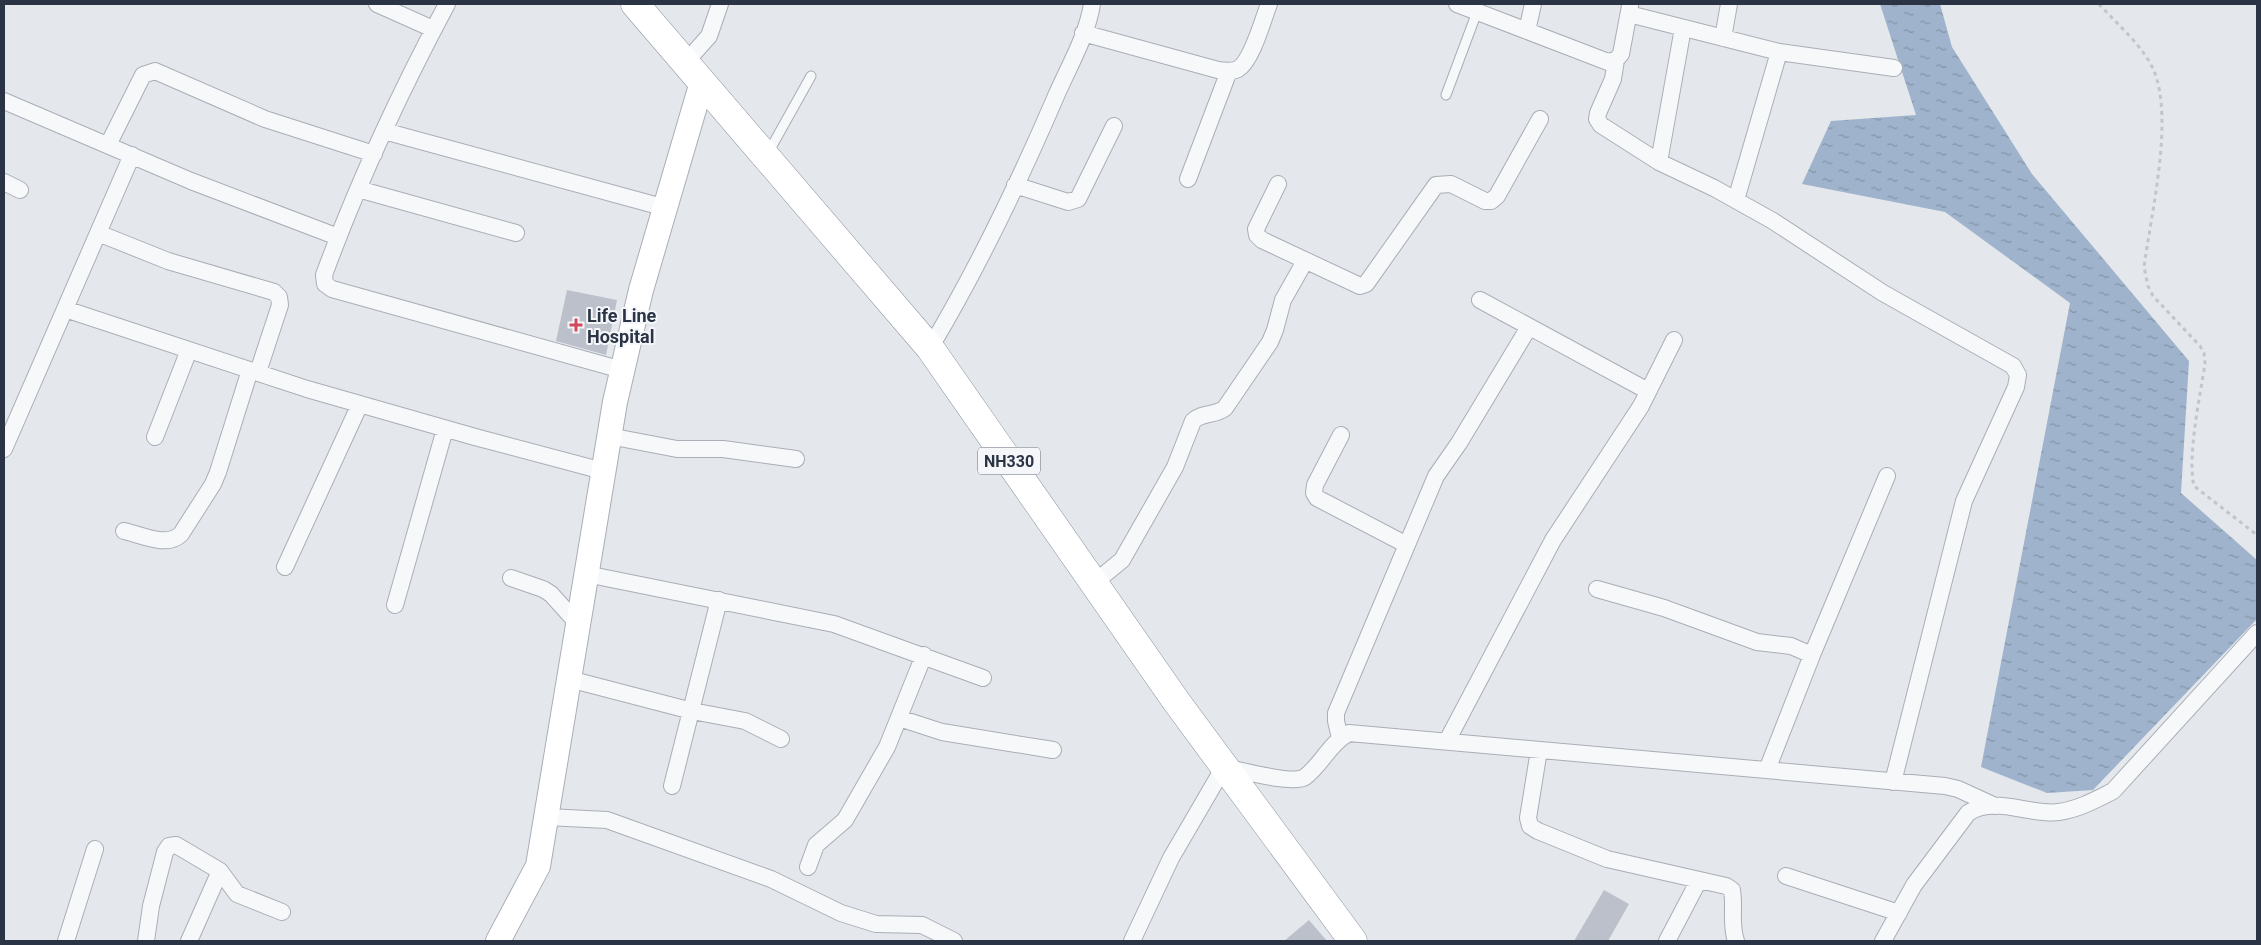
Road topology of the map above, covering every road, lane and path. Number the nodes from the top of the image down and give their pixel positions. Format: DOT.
graph roads {
  1 [pos="377,4"];
  2 [pos="447,4"];
  3 [pos="635,4"];
  4 [pos="720,4"];
  5 [pos="1092,4"];
  6 [pos="1269,4"];
  7 [pos="1456,4"];
  8 [pos="1533,4"];
  9 [pos="1729,4"];
  10 [pos="2099,4"];
  11 [pos="1630,9"];
  12 [pos="1477,12"];
  13 [pos="1683,28"];
  14 [pos="433,29"];
  15 [pos="1527,32"];
  16 [pos="1083,33"];
  17 [pos="1723,38"];
  18 [pos="1779,52"];
  19 [pos="1616,60"];
  20 [pos="1894,68"];
  21 [pos="1229,71"];
  22 [pos="694,73"];
  23 [pos="811,76"];
  24 [pos="1446,95"];
  25 [pos="4,101"];
  26 [pos="1540,119"];
  27 [pos="1114,126"];
  28 [pos="384,131"];
  29 [pos="108,145"];
  30 [pos="374,154"];
  31 [pos="132,155"];
  32 [pos="766,157"];
  33 [pos="1659,162"];
  34 [pos="1188,178"];
  35 [pos="4,182"];
  36 [pos="1278,184"];
  37 [pos="1015,185"];
  38 [pos="20,190"];
  39 [pos="358,190"];
  40 [pos="1736,200"];
  41 [pos="666,208"];
  42 [pos="98,233"];
  43 [pos="516,233"];
  44 [pos="338,237"];
  45 [pos="1305,261"];
  46 [pos="1480,300"];
  47 [pos="65,309"];
  48 [pos="1528,326"];
  49 [pos="1674,340"];
  50 [pos="930,348"];
  51 [pos="189,350"];
  52 [pos="622,370"];
  53 [pos="254,371"];
  54 [pos="1648,391"];
  55 [pos="360,404"];
  56 [pos="445,429"];
  57 [pos="1341,434"];
  58 [pos="609,436"];
  59 [pos="155,437"];
  60 [pos="4,449"];
  61 [pos="796,459"];
  62 [pos="603,471"];
  63 [pos="1887,476"];
  64 [pos="124,531"];
  65 [pos="2257,535"];
  66 [pos="1407,545"];
  67 [pos="285,567"];
  68 [pos="586,574"];
  69 [pos="511,578"];
  70 [pos="1094,583"];
  71 [pos="1597,589"];
  72 [pos="719,600"];
  73 [pos="395,605"];
  74 [pos="578,623"];
  75 [pos="2257,633"];
  76 [pos="924,655"];
  77 [pos="1812,655"];
  78 [pos="982,678"];
  79 [pos="569,679"];
  80 [pos="692,711"];
  81 [pos="899,718"];
  82 [pos="1340,738"];
  83 [pos="781,739"];
  84 [pos="1447,741"];
  85 [pos="1053,750"];
  86 [pos="1539,750"];
  87 [pos="1224,768"];
  88 [pos="1767,770"];
  89 [pos="1893,782"];
  90 [pos="672,786"];
  91 [pos="1994,806"];
  92 [pos="547,817"];
  93 [pos="95,849"];
  94 [pos="808,867"];
  95 [pos="220,871"];
  96 [pos="1786,876"];
  97 [pos="1698,880"];
  98 [pos="282,912"];
  99 [pos="1899,913"];
  100 [pos="66,941"];
  101 [pos="146,941"];
  102 [pos="189,941"];
  103 [pos="498,941"];
  104 [pos="954,941"];
  105 [pos="1132,941"];
  106 [pos="1353,941"];
  107 [pos="1667,941"];
  108 [pos="1736,941"];
  109 [pos="1883,941"];
  1 -- 14 [label="street"];
  2 -- 14 [label="street"];
  3 -- 22 [label="highway, NH330"];
  4 -- 22 [label="street"];
  5 -- 16 [label="street"];
  6 -- 21 [label="street"];
  7 -- 12 [label="street"];
  8 -- 15 [label="street"];
  9 -- 17 [label="street"];
  10 -- 65 [label="path"];
  11 -- 13 [label="street"];
  11 -- 19 [label="street"];
  12 -- 15 [label="street"];
  12 -- 24 [label="lane"];
  13 -- 17 [label="street"];
  13 -- 33 [label="street"];
  14 -- 28 [label="street"];
  15 -- 19 [label="street"];
  16 -- 21 [label="street"];
  16 -- 37 [label="street"];
  17 -- 18 [label="street"];
  18 -- 20 [label="street"];
  18 -- 40 [label="street"];
  19 -- 33 [label="street"];
  21 -- 34 [label="street"];
  22 -- 32 [label="highway, NH330"];
  22 -- 41 [label="street"];
  23 -- 32 [label="lane"];
  25 -- 29 [label="street"];
  26 -- 45 [label="street"];
  27 -- 37 [label="street"];
  28 -- 30 [label="street"];
  28 -- 41 [label="street"];
  29 -- 30 [label="street"];
  29 -- 31 [label="street"];
  30 -- 39 [label="street"];
  31 -- 42 [label="street"];
  31 -- 44 [label="street"];
  32 -- 50 [label="highway, NH330"];
  33 -- 40 [label="street"];
  35 -- 38 [label="street"];
  36 -- 45 [label="street"];
  37 -- 50 [label="street"];
  39 -- 43 [label="street"];
  39 -- 44 [label="street"];
  40 -- 89 [label="street"];
  41 -- 52 [label="street"];
  42 -- 47 [label="street"];
  42 -- 53 [label="street"];
  44 -- 52 [label="street"];
  45 -- 70 [label="street"];
  46 -- 48 [label="street"];
  47 -- 51 [label="street"];
  47 -- 60 [label="street"];
  48 -- 54 [label="street"];
  48 -- 66 [label="street"];
  49 -- 54 [label="street"];
  50 -- 70 [label="highway, NH330"];
  51 -- 53 [label="street"];
  51 -- 59 [label="street"];
  52 -- 58 [label="street"];
  53 -- 55 [label="street"];
  53 -- 64 [label="street"];
  54 -- 84 [label="street"];
  55 -- 56 [label="street"];
  55 -- 67 [label="street"];
  56 -- 62 [label="street"];
  56 -- 73 [label="street"];
  57 -- 66 [label="street"];
  58 -- 61 [label="street"];
  58 -- 62 [label="street"];
  62 -- 68 [label="street"];
  63 -- 77 [label="street"];
  66 -- 82 [label="street"];
  68 -- 72 [label="street"];
  68 -- 74 [label="street"];
  69 -- 74 [label="street"];
  70 -- 87 [label="highway, NH330"];
  71 -- 77 [label="street"];
  72 -- 76 [label="street"];
  72 -- 80 [label="street"];
  74 -- 79 [label="street"];
  75 -- 91 [label="street"];
  76 -- 78 [label="street"];
  76 -- 81 [label="street"];
  77 -- 88 [label="street"];
  79 -- 80 [label="street"];
  79 -- 92 [label="street"];
  80 -- 83 [label="street"];
  80 -- 90 [label="street"];
  81 -- 85 [label="street"];
  81 -- 94 [label="street"];
  82 -- 84 [label="street"];
  82 -- 87 [label="street"];
  84 -- 86 [label="street"];
  86 -- 88 [label="street"];
  86 -- 97 [label="street"];
  87 -- 105 [label="street"];
  87 -- 106 [label="highway, NH330"];
  88 -- 89 [label="street"];
  89 -- 91 [label="street"];
  91 -- 99 [label="street"];
  92 -- 103 [label="street"];
  92 -- 104 [label="street"];
  93 -- 100 [label="street"];
  95 -- 98 [label="street"];
  95 -- 101 [label="street"];
  95 -- 102 [label="street"];
  96 -- 99 [label="street"];
  97 -- 107 [label="street"];
  97 -- 108 [label="street"];
  99 -- 109 [label="street"];
}
